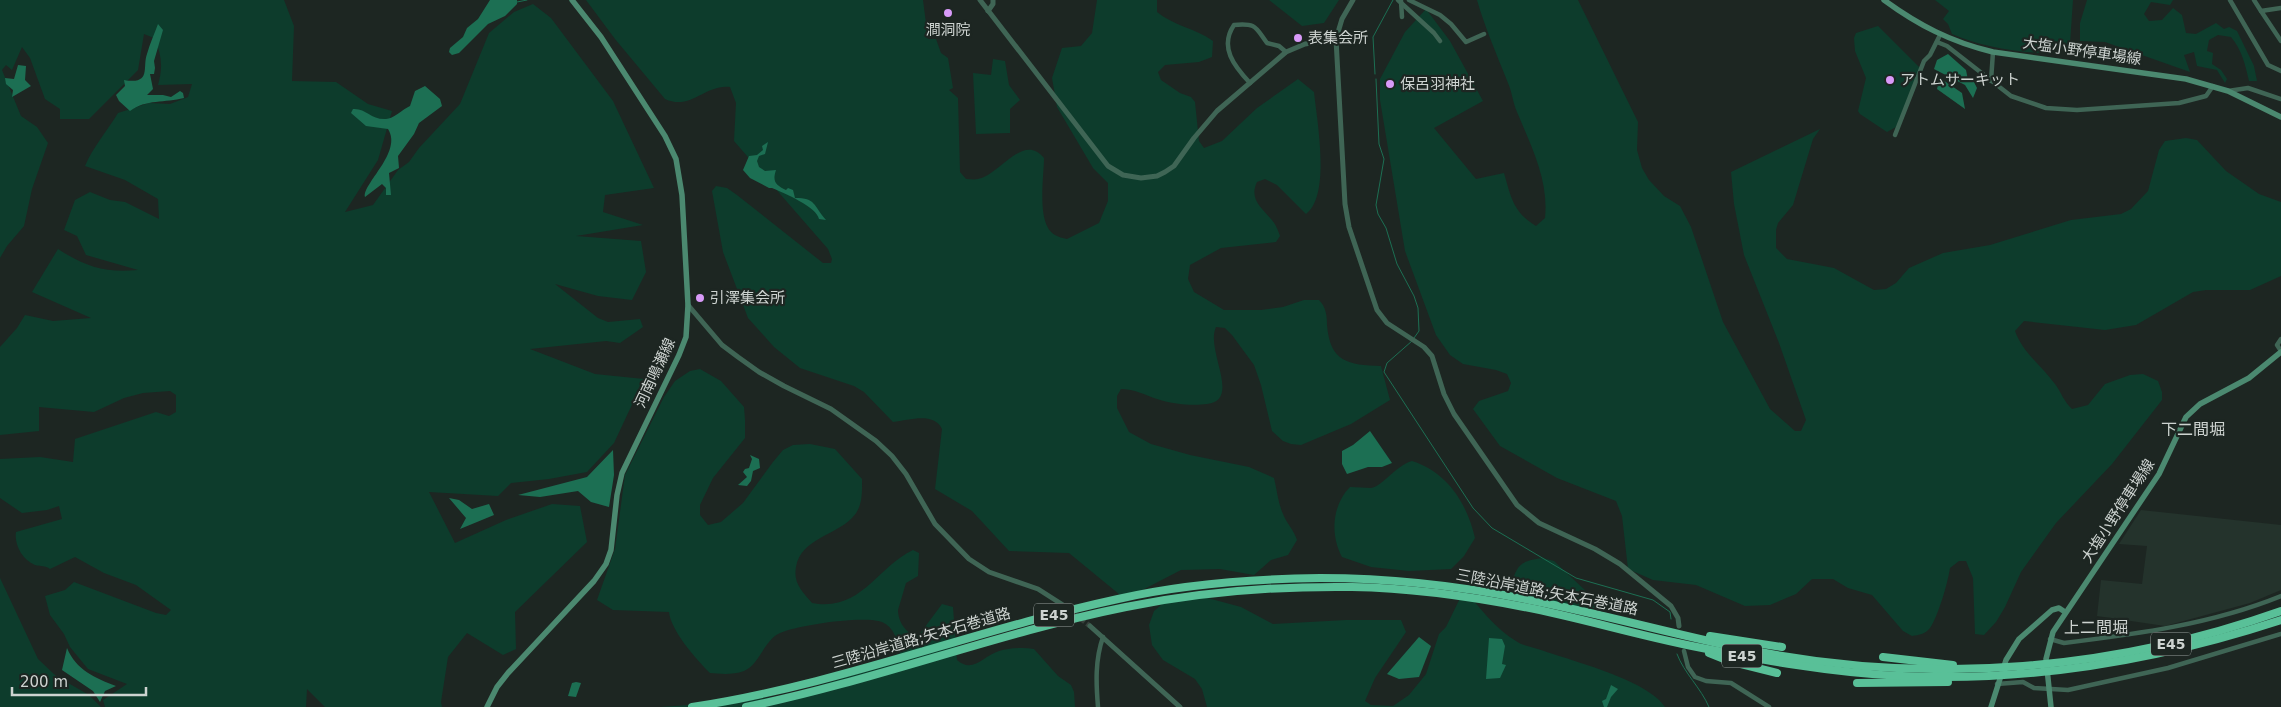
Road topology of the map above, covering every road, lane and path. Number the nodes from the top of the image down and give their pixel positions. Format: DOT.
graph roads {
  1 [pos="572,0"];
  2 [pos="980,0"];
  3 [pos="993,0"];
  4 [pos="1353,0"];
  5 [pos="1409,0"];
  6 [pos="1884,0"];
  7 [pos="2230,0"];
  8 [pos="2254,0"];
  9 [pos="1400,1"];
  10 [pos="2281,8"];
  11 [pos="2261,10"];
  12 [pos="988,12"];
  13 [pos="1402,18"];
  14 [pos="1484,34"];
  15 [pos="1940,36"];
  16 [pos="1336,39"];
  17 [pos="1440,41"];
  18 [pos="1937,42"];
  19 [pos="2281,42"];
  20 [pos="1286,52"];
  21 [pos="1993,52"];
  22 [pos="2281,71"];
  23 [pos="1991,81"];
  24 [pos="1250,83"];
  25 [pos="2213,86"];
  26 [pos="2228,91"];
  27 [pos="2281,100"];
  28 [pos="2281,117"];
  29 [pos="1895,135"];
  30 [pos="688,305"];
  31 [pos="2281,339"];
  32 [pos="2281,352"];
  33 [pos="2281,596"];
  34 [pos="1526,603"];
  35 [pos="1063,606"];
  36 [pos="2281,611"];
  37 [pos="2065,612"];
  38 [pos="2281,620"];
  39 [pos="1624,621"];
  40 [pos="1090,626"];
  41 [pos="1679,626"];
  42 [pos="2281,634"];
  43 [pos="1103,637"];
  44 [pos="2050,639"];
  45 [pos="1782,647"];
  46 [pos="1686,648"];
  47 [pos="1883,657"];
  48 [pos="2058,667"];
  49 [pos="1965,668"];
  50 [pos="1777,673"];
  51 [pos="1964,679"];
  52 [pos="1857,683"];
  53 [pos="1998,684"];
  54 [pos="2048,688"];
  55 [pos="487,707"];
  56 [pos="692,707"];
  57 [pos="746,707"];
  58 [pos="1098,707"];
  59 [pos="1180,707"];
  60 [pos="1769,707"];
  61 [pos="1990,707"];
  62 [pos="2051,707"];
  1 -- 30 [label="main road, 河南鳴瀬線"];
  2 -- 12 [label="street"];
  3 -- 12 [label="street"];
  4 -- 16 [label="street"];
  5 -- 14 [label="street"];
  6 -- 15 [label="main road, 大塩小野停車場線"];
  7 -- 22 [label="street"];
  8 -- 11 [label="street"];
  9 -- 13 [label="street"];
  9 -- 17 [label="street"];
  10 -- 11 [label="street"];
  11 -- 19 [label="street"];
  12 -- 24 [label="street"];
  15 -- 18 [label="street"];
  15 -- 21 [label="main road, 大塩小野停車場線"];
  16 -- 20 [label="street"];
  16 -- 41 [label="street"];
  18 -- 23 [label="street"];
  18 -- 29 [label="street"];
  20 -- 24 [label="street"];
  20 -- 24 [label="street"];
  21 -- 23 [label="street"];
  21 -- 25 [label="main road, 大塩小野停車場線"];
  23 -- 25 [label="street"];
  25 -- 26 [label="main road, 大塩小野停車場線"];
  26 -- 27 [label="street"];
  26 -- 28 [label="main road, 大塩小野停車場線"];
  30 -- 35 [label="street"];
  30 -- 55 [label="main road, 河南鳴瀬線"];
  31 -- 32 [label="street"];
  32 -- 37 [label="main road, 大塩小野停車場線"];
  33 -- 44 [label="street"];
  34 -- 39 [label="highway, 三陸沿岸道路;矢本石巻道路 / E45"];
  34 -- 46 [label="highway, 三陸沿岸道路;矢本石巻道路 / E45"];
  34 -- 56 [label="highway, 三陸沿岸道路;矢本石巻道路 / E45"];
  34 -- 57 [label="highway, 三陸沿岸道路;矢本石巻道路 / E45"];
  36 -- 48 [label="highway, 三陸沿岸道路;矢本石巻道路 / E45"];
  37 -- 44 [label="main road, 大塩小野停車場線"];
  37 -- 53 [label="main road"];
  38 -- 48 [label="highway, 三陸沿岸道路;矢本石巻道路 / E45"];
  39 -- 45 [label="highway"];
  39 -- 49 [label="highway, 三陸沿岸道路;矢本石巻道路 / E45"];
  40 -- 43 [label="street"];
  42 -- 54 [label="street"];
  43 -- 58 [label="street"];
  43 -- 59 [label="street"];
  44 -- 54 [label="main road, 大塩小野停車場線"];
  46 -- 50 [label="highway"];
  46 -- 51 [label="highway, 三陸沿岸道路;矢本石巻道路 / E45"];
  46 -- 60 [label="street"];
  47 -- 49 [label="highway"];
  48 -- 49 [label="highway, 三陸沿岸道路;矢本石巻道路 / E45"];
  48 -- 51 [label="highway, 三陸沿岸道路;矢本石巻道路 / E45"];
  51 -- 52 [label="highway"];
  53 -- 54 [label="street"];
  53 -- 61 [label="main road"];
  54 -- 62 [label="main road, 大塩小野停車場線"];
}
